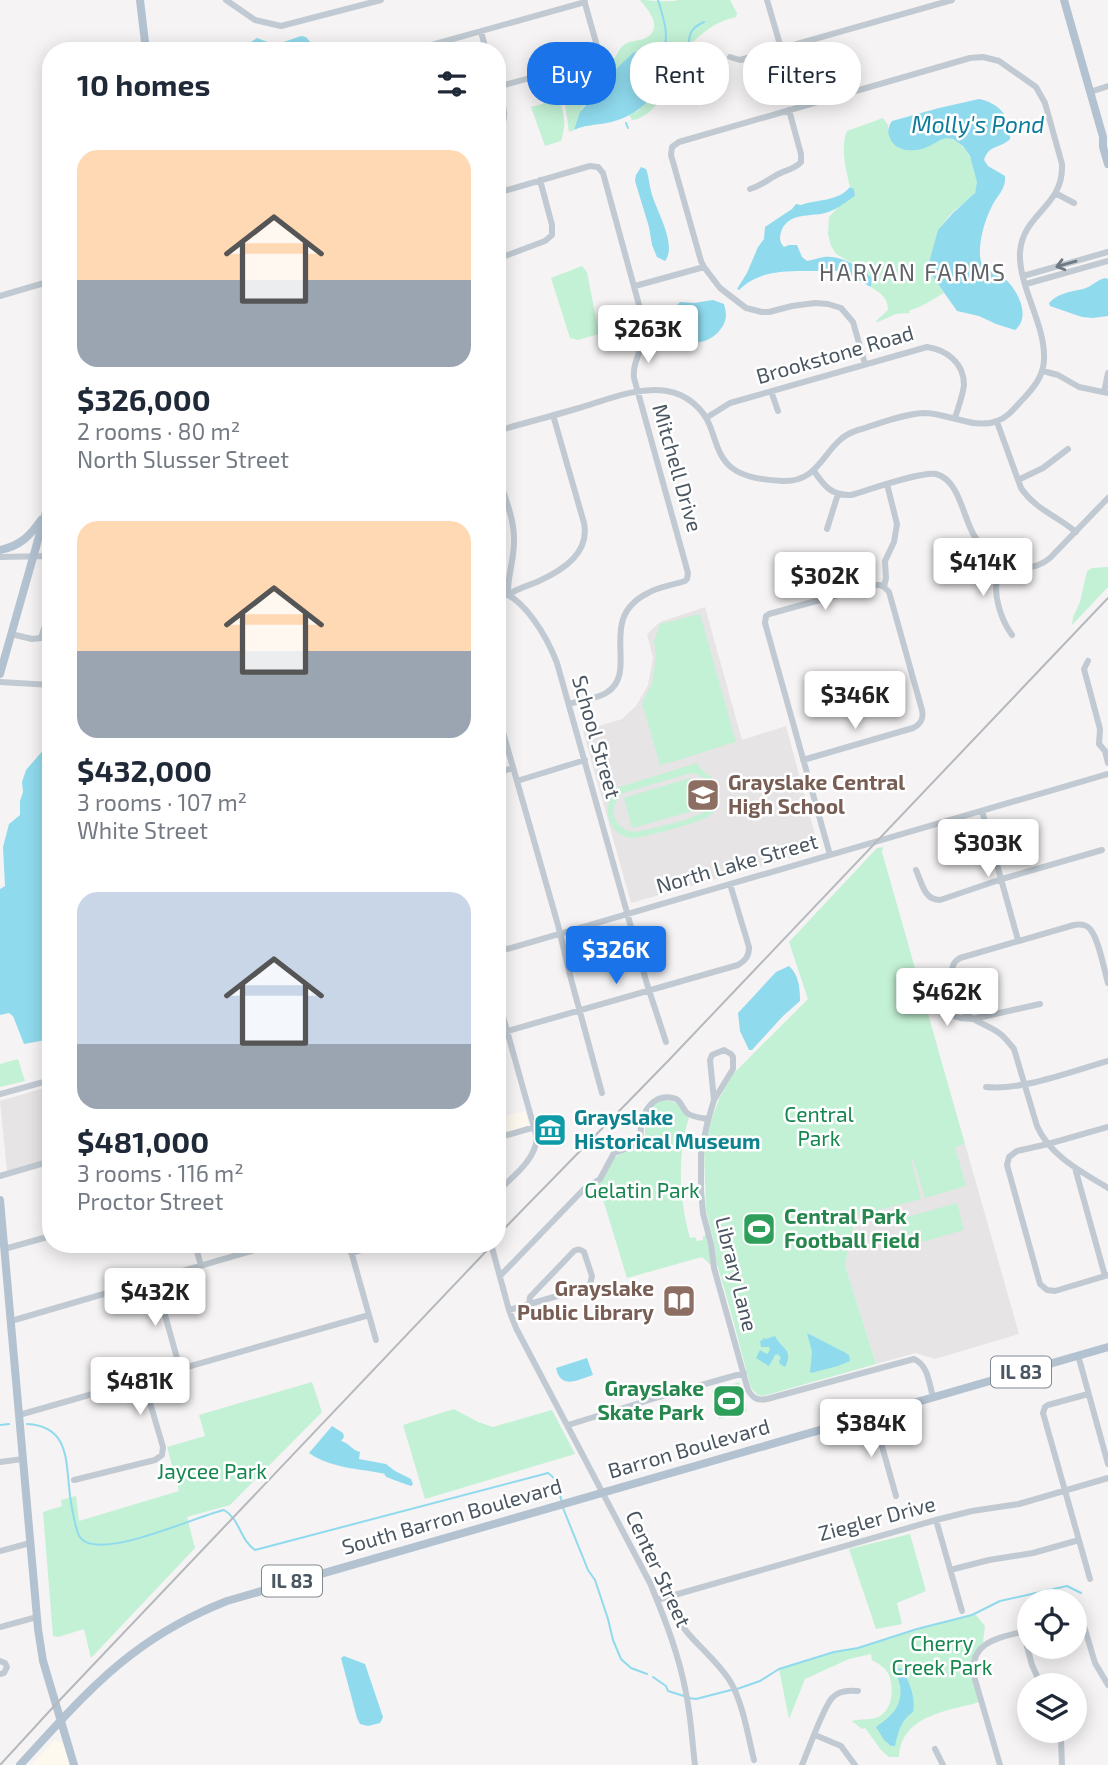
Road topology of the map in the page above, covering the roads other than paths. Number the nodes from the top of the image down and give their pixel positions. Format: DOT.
graph roads {
  1 [pos="140,0"];
  2 [pos="226,0"];
  3 [pos="381,0"];
  4 [pos="767,0"];
  5 [pos="952,0"];
  6 [pos="1065,0"];
  7 [pos="585,1"];
  8 [pos="362,3"];
  9 [pos="481,31"];
  10 [pos="145,42"];
  11 [pos="446,42"];
  12 [pos="484,42"];
  13 [pos="778,42"];
  14 [pos="802,42"];
  15 [pos="730,57"];
  16 [pos="743,59"];
  17 [pos="506,85"];
  18 [pos="1108,86"];
  19 [pos="1090,92"];
  20 [pos="789,110"];
  21 [pos="1105,140"];
  22 [pos="1108,164"];
  23 [pos="540,180"];
  24 [pos="750,189"];
  25 [pos="506,190"];
  26 [pos="1056,194"];
  27 [pos="1073,202"];
  28 [pos="1108,252"];
  29 [pos="506,256"];
  30 [pos="1108,261"];
  31 [pos="704,267"];
  32 [pos="1025,280"];
  33 [pos="42,284"];
  34 [pos="635,286"];
  35 [pos="0,296"];
  36 [pos="865,364"];
  37 [pos="1043,371"];
  38 [pos="1108,373"];
  39 [pos="771,391"];
  40 [pos="638,392"];
  41 [pos="1106,392"];
  42 [pos="778,411"];
  43 [pos="553,415"];
  44 [pos="706,418"];
  45 [pos="956,418"];
  46 [pos="997,422"];
  47 [pos="506,428"];
  48 [pos="1068,449"];
  49 [pos="814,471"];
  50 [pos="1018,480"];
  51 [pos="887,484"];
  52 [pos="838,494"];
  53 [pos="1108,498"];
  54 [pos="506,506"];
  55 [pos="42,519"];
  56 [pos="42,526"];
  57 [pos="827,530"];
  58 [pos="1076,532"];
  59 [pos="0,550"];
  60 [pos="34,555"];
  61 [pos="42,555"];
  62 [pos="0,557"];
  63 [pos="1006,561"];
  64 [pos="884,587"];
  65 [pos="508,595"];
  66 [pos="11,634"];
  67 [pos="42,635"];
  68 [pos="1012,635"];
  69 [pos="1088,661"];
  70 [pos="0,674"];
  71 [pos="0,682"];
  72 [pos="42,684"];
  73 [pos="569,704"];
  74 [pos="506,744"];
  75 [pos="585,760"];
  76 [pos="803,760"];
  77 [pos="1108,763"];
  78 [pos="513,768"];
  79 [pos="506,770"];
  80 [pos="1108,774"];
  81 [pos="517,781"];
  82 [pos="982,811"];
  83 [pos="1102,850"];
  84 [pos="830,855"];
  85 [pos="916,870"];
  86 [pos="1002,879"];
  87 [pos="730,884"];
  88 [pos="628,914"];
  89 [pos="559,934"];
  90 [pos="1018,940"];
  91 [pos="506,949"];
  92 [pos="1108,983"];
  93 [pos="650,990"];
  94 [pos="1040,1004"];
  95 [pos="928,1007"];
  96 [pos="579,1010"];
  97 [pos="973,1019"];
  98 [pos="506,1027"];
  99 [pos="507,1031"];
  100 [pos="666,1042"];
  101 [pos="1108,1061"];
  102 [pos="42,1082"];
  103 [pos="1025,1084"];
  104 [pos="986,1087"];
  105 [pos="602,1093"];
  106 [pos="0,1094"];
  107 [pos="714,1100"];
  108 [pos="708,1119"];
  109 [pos="1108,1127"];
  110 [pos="535,1128"];
  111 [pos="506,1136"];
  112 [pos="1048,1144"];
  113 [pos="42,1164"];
  114 [pos="1075,1168"];
  115 [pos="0,1176"];
  116 [pos="506,1183"];
  117 [pos="1108,1188"];
  118 [pos="0,1200"];
  119 [pos="42,1238"];
  120 [pos="4,1249"];
  121 [pos="197,1253"];
  122 [pos="245,1253"];
  123 [pos="351,1253"];
  124 [pos="494,1253"];
  125 [pos="201,1266"];
  126 [pos="1106,1275"];
  127 [pos="500,1276"];
  128 [pos="155,1279"];
  129 [pos="529,1304"];
  130 [pos="509,1310"];
  131 [pos="369,1314"];
  132 [pos="11,1321"];
  133 [pos="376,1340"];
  134 [pos="1108,1347"];
  135 [pos="1078,1356"];
  136 [pos="180,1368"];
  137 [pos="744,1373"];
  138 [pos="143,1379"];
  139 [pos="1088,1394"];
  140 [pos="933,1397"];
  141 [pos="873,1414"];
  142 [pos="19,1415"];
  143 [pos="568,1425"];
  144 [pos="23,1459"];
  145 [pos="0,1462"];
  146 [pos="1108,1464"];
  147 [pos="1108,1478"];
  148 [pos="74,1480"];
  149 [pos="1065,1491"];
  150 [pos="603,1492"];
  151 [pos="896,1496"];
  152 [pos="936,1520"];
  153 [pos="1079,1540"];
  154 [pos="30,1543"];
  155 [pos="0,1551"];
  156 [pos="950,1570"];
  157 [pos="1090,1579"];
  158 [pos="674,1595"];
  159 [pos="657,1600"];
  160 [pos="962,1611"];
  161 [pos="37,1617"];
  162 [pos="0,1627"];
  163 [pos="1017,1634"];
  164 [pos="1087,1636"];
  165 [pos="0,1661"];
  166 [pos="0,1674"];
  167 [pos="1108,1685"];
  168 [pos="858,1691"];
  169 [pos="56,1704"];
  170 [pos="77,1704"];
  171 [pos="61,1721"];
  172 [pos="815,1735"];
  173 [pos="44,1739"];
  174 [pos="67,1741"];
  175 [pos="1061,1743"];
  176 [pos="934,1749"];
  177 [pos="754,1760"];
  178 [pos="20,1765"];
  179 [pos="74,1765"];
  180 [pos="695,1765"];
  181 [pos="802,1765"];
  182 [pos="855,1765"];
  183 [pos="943,1765"];
  184 [pos="1000,1765"];
  185 [pos="1062,1765"];
  1 -- 10 [label="main road"];
  2 -- 8 [label="street"];
  3 -- 8 [label="street"];
  4 -- 13 [label="street"];
  5 -- 14 [label="street"];
  6 -- 19 [label="main road"];
  7 -- 9 [label="street"];
  7 -- 17 [label="street"];
  9 -- 11 [label="street"];
  9 -- 12 [label="street"];
  15 -- 16 [label="street"];
  18 -- 19 [label="street"];
  19 -- 21 [label="main road"];
  20 -- 24 [label="street"];
  20 -- 26 [label="street"];
  20 -- 31 [label="street"];
  21 -- 22 [label="main road"];
  23 -- 25 [label="street"];
  23 -- 29 [label="street"];
  23 -- 34 [label="street, Mitchell Drive"];
  26 -- 27 [label="street"];
  26 -- 32 [label="street"];
  28 -- 32 [label="street, one-way"];
  30 -- 32 [label="street"];
  31 -- 34 [label="street"];
  31 -- 36 [label="street"];
  32 -- 37 [label="street"];
  33 -- 35 [label="street"];
  34 -- 40 [label="street, Mitchell Drive"];
  36 -- 39 [label="street, Brookstone Road"];
  36 -- 45 [label="street, Brookstone Road"];
  37 -- 41 [label="street"];
  37 -- 46 [label="street"];
  38 -- 41 [label="street"];
  39 -- 42 [label="street"];
  39 -- 44 [label="street, Brookstone Road"];
  40 -- 43 [label="street"];
  40 -- 44 [label="street"];
  40 -- 73 [label="street, Mitchell Drive"];
  43 -- 47 [label="street"];
  43 -- 65 [label="street"];
  44 -- 49 [label="street"];
  45 -- 46 [label="street"];
  45 -- 49 [label="street"];
  46 -- 50 [label="street"];
  48 -- 50 [label="street"];
  49 -- 52 [label="street"];
  50 -- 58 [label="street"];
  51 -- 52 [label="street"];
  51 -- 63 [label="street"];
  51 -- 64 [label="street"];
  52 -- 57 [label="street"];
  53 -- 58 [label="street"];
  54 -- 65 [label="street"];
  55 -- 59 [label="main road"];
  56 -- 60 [label="main road"];
  58 -- 63 [label="street"];
  60 -- 61 [label="street"];
  60 -- 62 [label="street"];
  60 -- 66 [label="main road"];
  63 -- 68 [label="street"];
  64 -- 76 [label="street"];
  64 -- 76 [label="street"];
  65 -- 73 [label="street, School Street"];
  66 -- 67 [label="street"];
  66 -- 70 [label="main road"];
  69 -- 77 [label="street"];
  71 -- 72 [label="street"];
  73 -- 75 [label="street, School Street"];
  74 -- 78 [label="street"];
  75 -- 81 [label="street"];
  75 -- 88 [label="street, School Street"];
  76 -- 84 [label="street"];
  78 -- 79 [label="street"];
  78 -- 81 [label="street"];
  80 -- 82 [label="street, North Lake Street"];
  81 -- 89 [label="street"];
  82 -- 84 [label="street, North Lake Street"];
  82 -- 86 [label="street"];
  83 -- 86 [label="street"];
  84 -- 87 [label="street, North Lake Street"];
  85 -- 86 [label="street"];
  86 -- 90 [label="street"];
  87 -- 88 [label="street, North Lake Street"];
  87 -- 93 [label="street"];
  88 -- 89 [label="street, North Lake Street"];
  88 -- 93 [label="street, School Street"];
  89 -- 91 [label="street, North Lake Street"];
  89 -- 96 [label="street"];
  90 -- 92 [label="street"];
  90 -- 97 [label="street"];
  93 -- 96 [label="street"];
  93 -- 100 [label="street, School Street"];
  94 -- 97 [label="street"];
  95 -- 97 [label="street"];
  96 -- 99 [label="street"];
  96 -- 105 [label="street"];
  97 -- 103 [label="street"];
  98 -- 99 [label="street"];
  99 -- 110 [label="street"];
  101 -- 103 [label="street"];
  102 -- 106 [label="street"];
  103 -- 104 [label="street"];
  103 -- 112 [label="street"];
  107 -- 107 [label="street, Library Lane"];
  107 -- 108 [label="street, Library Lane"];
  108 -- 127 [label="street"];
  108 -- 137 [label="street, Library Lane"];
  109 -- 112 [label="street"];
  110 -- 111 [label="street"];
  110 -- 116 [label="street"];
  112 -- 114 [label="street"];
  112 -- 126 [label="street"];
  113 -- 115 [label="street"];
  114 -- 117 [label="street"];
  114 -- 126 [label="street"];
  118 -- 120 [label="main road"];
  119 -- 120 [label="street"];
  120 -- 132 [label="main road"];
  121 -- 125 [label="street"];
  122 -- 125 [label="street"];
  123 -- 131 [label="street"];
  124 -- 127 [label="street, Center Street"];
  125 -- 128 [label="street"];
  127 -- 130 [label="street, Center Street"];
  128 -- 132 [label="street"];
  128 -- 136 [label="street"];
  129 -- 129 [label="street"];
  129 -- 130 [label="street"];
  130 -- 143 [label="street, Center Street"];
  131 -- 133 [label="street"];
  131 -- 136 [label="street"];
  132 -- 142 [label="main road"];
  134 -- 135 [label="main road, Barron Boulevard / IL 83"];
  135 -- 139 [label="street"];
  135 -- 140 [label="main road, Barron Boulevard / IL 83"];
  136 -- 138 [label="street"];
  137 -- 140 [label="street, Library Lane"];
  137 -- 143 [label="street"];
  138 -- 142 [label="street"];
  138 -- 148 [label="street"];
  139 -- 146 [label="street"];
  139 -- 149 [label="street"];
  140 -- 141 [label="main road, Barron Boulevard / IL 83"];
  141 -- 150 [label="main road, Barron Boulevard / IL 83"];
  141 -- 151 [label="street"];
  142 -- 144 [label="main road"];
  143 -- 150 [label="street, Center Street"];
  144 -- 145 [label="street"];
  144 -- 154 [label="main road"];
  147 -- 149 [label="street, Ziegler Drive"];
  149 -- 152 [label="street, Ziegler Drive"];
  149 -- 153 [label="street"];
  150 -- 159 [label="street, Center Street"];
  150 -- 170 [label="main road, South Barron Boulevard / IL 83"];
  152 -- 156 [label="street"];
  152 -- 158 [label="street, Ziegler Drive"];
  153 -- 156 [label="street"];
  153 -- 157 [label="street"];
  154 -- 155 [label="street"];
  154 -- 161 [label="main road"];
  156 -- 160 [label="street"];
  158 -- 159 [label="street, Ziegler Drive"];
  158 -- 177 [label="street"];
  159 -- 180 [label="street, Center Street"];
  161 -- 162 [label="street"];
  161 -- 169 [label="main road"];
  163 -- 184 [label="street"];
  164 -- 167 [label="street"];
  165 -- 166 [label="street"];
  168 -- 172 [label="street"];
  169 -- 170 [label="main road"];
  169 -- 171 [label="main road"];
  170 -- 171 [label="main road, South Barron Boulevard / IL 83"];
  171 -- 173 [label="main road, IL 83"];
  171 -- 174 [label="main road"];
  172 -- 181 [label="street"];
  172 -- 182 [label="street"];
  173 -- 174 [label="main road"];
  173 -- 178 [label="main road, IL 83"];
  174 -- 179 [label="main road"];
  175 -- 185 [label="street"];
  176 -- 183 [label="street"];
}
